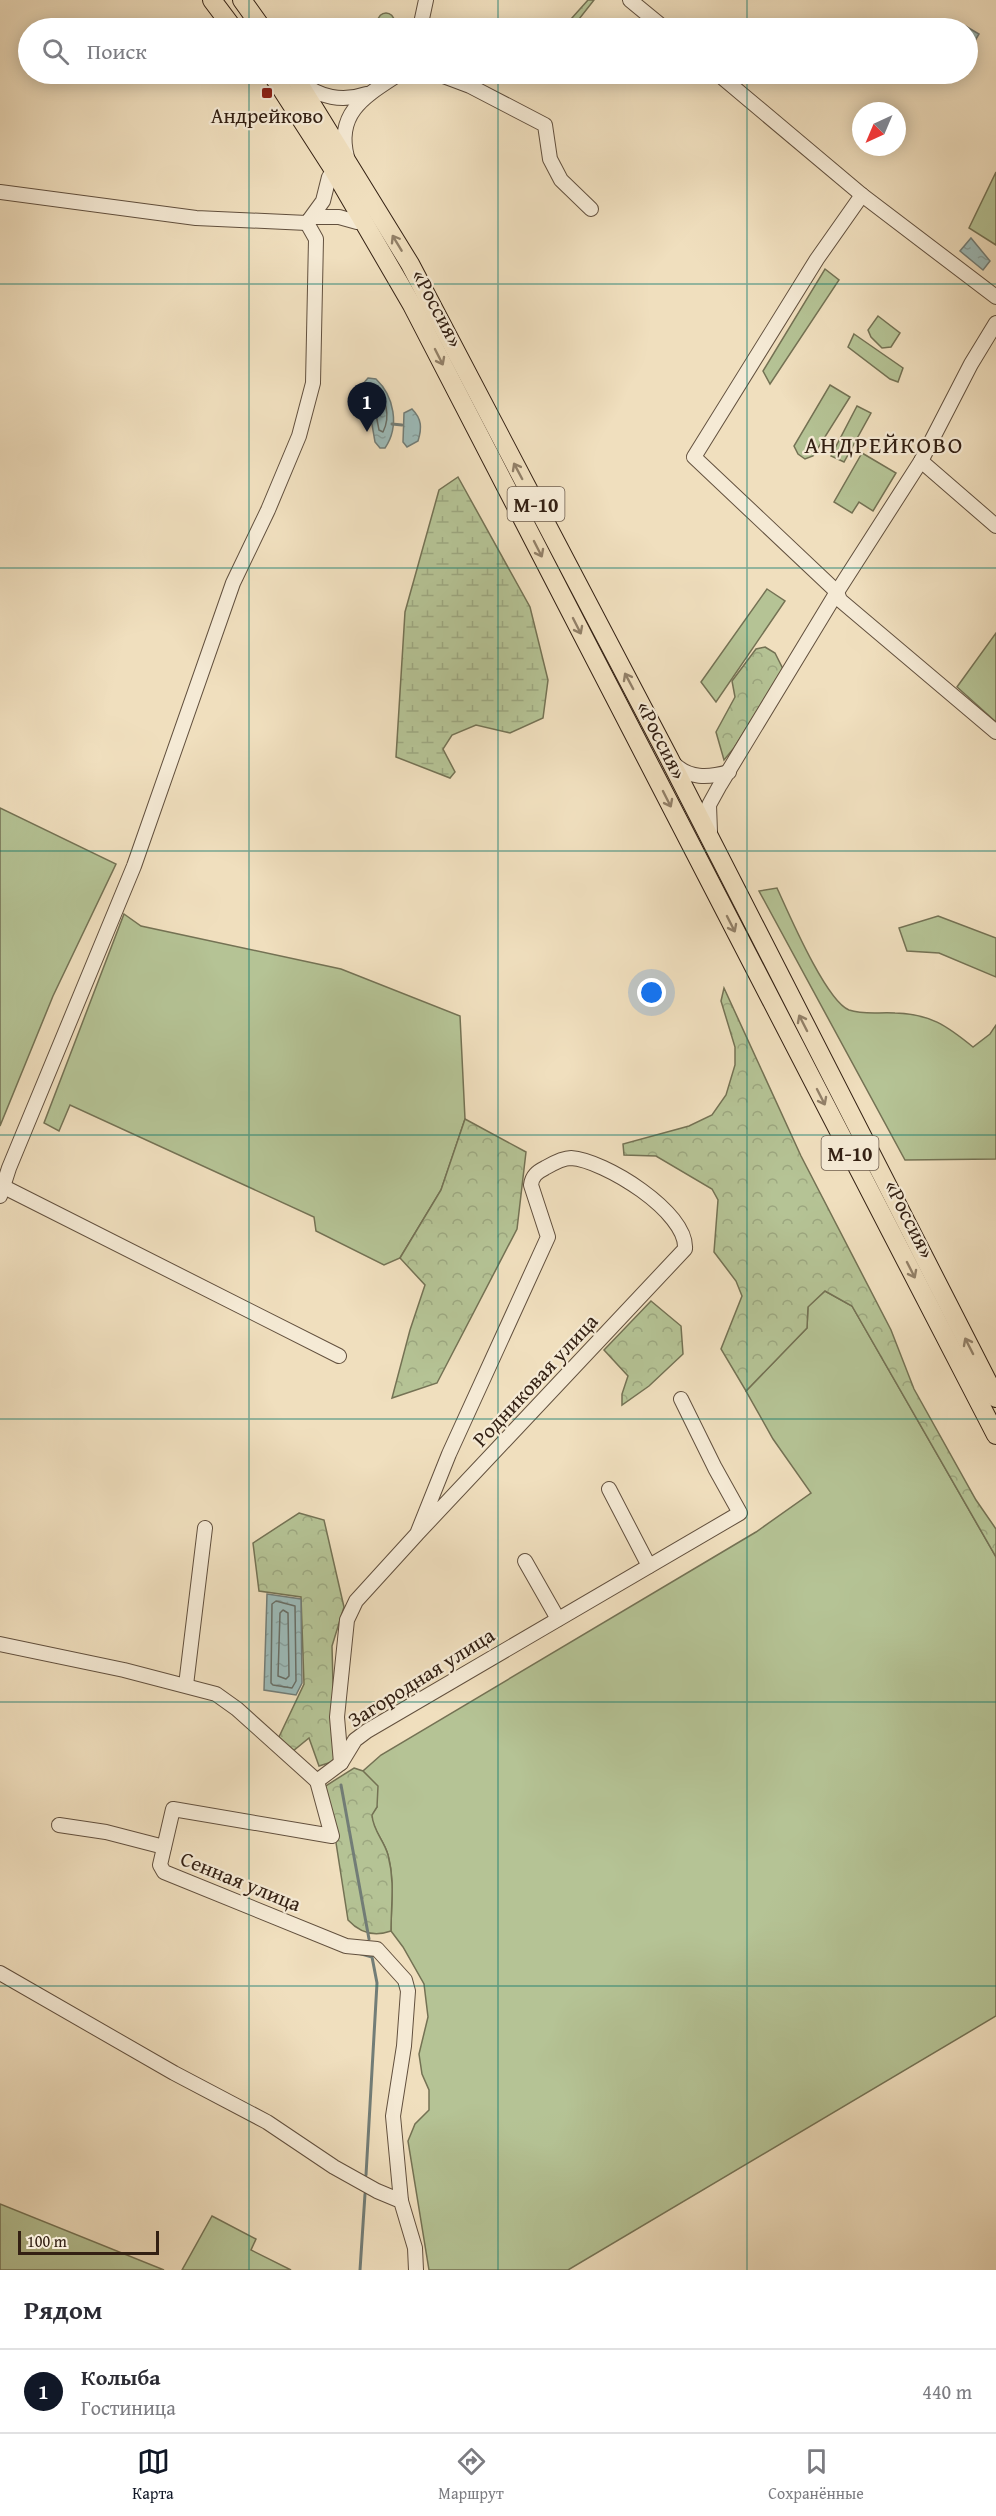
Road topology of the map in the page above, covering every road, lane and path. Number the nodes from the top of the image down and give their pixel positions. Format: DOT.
graph roads {
  1 [pos="212,0"];
  2 [pos="221,0"];
  3 [pos="242,0"];
  4 [pos="426,0"];
  5 [pos="630,0"];
  6 [pos="226,18"];
  7 [pos="234,18"];
  8 [pos="255,18"];
  9 [pos="422,18"];
  10 [pos="652,18"];
  11 [pos="269,84"];
  12 [pos="278,84"];
  13 [pos="299,84"];
  14 [pos="304,84"];
  15 [pos="384,84"];
  16 [pos="465,84"];
  17 [pos="730,84"];
  18 [pos="368,94"];
  19 [pos="351,167"];
  20 [pos="329,177"];
  21 [pos="0,192"];
  22 [pos="862,195"];
  23 [pos="591,209"];
  24 [pos="310,220"];
  25 [pos="357,222"];
  26 [pos="996,297"];
  27 [pos="412,305"];
  28 [pos="996,323"];
  29 [pos="921,461"];
  30 [pos="996,526"];
  31 [pos="837,592"];
  32 [pos="996,732"];
  33 [pos="669,758"];
  34 [pos="729,772"];
  35 [pos="712,845"];
  36 [pos="2,1191"];
  37 [pos="339,1356"];
  38 [pos="996,1398"];
  39 [pos="681,1399"];
  40 [pos="996,1435"];
  41 [pos="609,1489"];
  42 [pos="205,1528"];
  43 [pos="417,1534"];
  44 [pos="525,1561"];
  45 [pos="649,1566"];
  46 [pos="558,1619"];
  47 [pos="0,1644"];
  48 [pos="186,1685"];
  49 [pos="341,1763"];
  50 [pos="316,1781"];
  51 [pos="59,1825"];
  52 [pos="164,1847"];
  53 [pos="0,1973"];
  54 [pos="401,2200"];
  55 [pos="416,2270"];
  1 -- 6 [label="highway"];
  2 -- 7 [label="highway"];
  3 -- 8 [label="highway"];
  4 -- 9 [label="street"];
  5 -- 10 [label="street"];
  11 -- 20 [label="highway"];
  12 -- 27 [label="highway, «Россия» / М-10"];
  13 -- 19 [label="highway, «Россия» / М-10"];
  14 -- 18 [label="street"];
  15 -- 18 [label="street"];
  16 -- 23 [label="street"];
  17 -- 22 [label="street"];
  18 -- 19 [label="street"];
  33 -- 19 [label="highway, «Россия» / М-10, one-way"];
  20 -- 24 [label="street"];
  20 -- 25 [label="highway"];
  21 -- 24 [label="street"];
  22 -- 26 [label="street"];
  22 -- 31 [label="street"];
  24 -- 25 [label="street"];
  24 -- 36 [label="street"];
  25 -- 27 [label="highway"];
  27 -- 40 [label="highway, «Россия» / М-10, one-way"];
  28 -- 29 [label="street"];
  29 -- 30 [label="street"];
  29 -- 31 [label="street"];
  31 -- 32 [label="street"];
  31 -- 34 [label="street"];
  33 -- 34 [label="street"];
  33 -- 35 [label="highway, «Россия» / М-10"];
  34 -- 35 [label="street"];
  38 -- 35 [label="highway, «Россия» / М-10, one-way"];
  36 -- 37 [label="street"];
  39 -- 45 [label="street, Загородная улица"];
  41 -- 45 [label="street"];
  42 -- 48 [label="street"];
  43 -- 43 [label="street, Родниковая улица"];
  43 -- 49 [label="street, Родниковая улица"];
  44 -- 46 [label="street"];
  45 -- 46 [label="street, Загородная улица"];
  46 -- 49 [label="street, Загородная улица"];
  47 -- 48 [label="street"];
  48 -- 50 [label="street"];
  49 -- 50 [label="street, Загородная улица"];
  50 -- 52 [label="street, Сенная улица"];
  51 -- 52 [label="street"];
  52 -- 54 [label="street, Сенная улица"];
  53 -- 54 [label="street"];
  54 -- 55 [label="street"];
}
